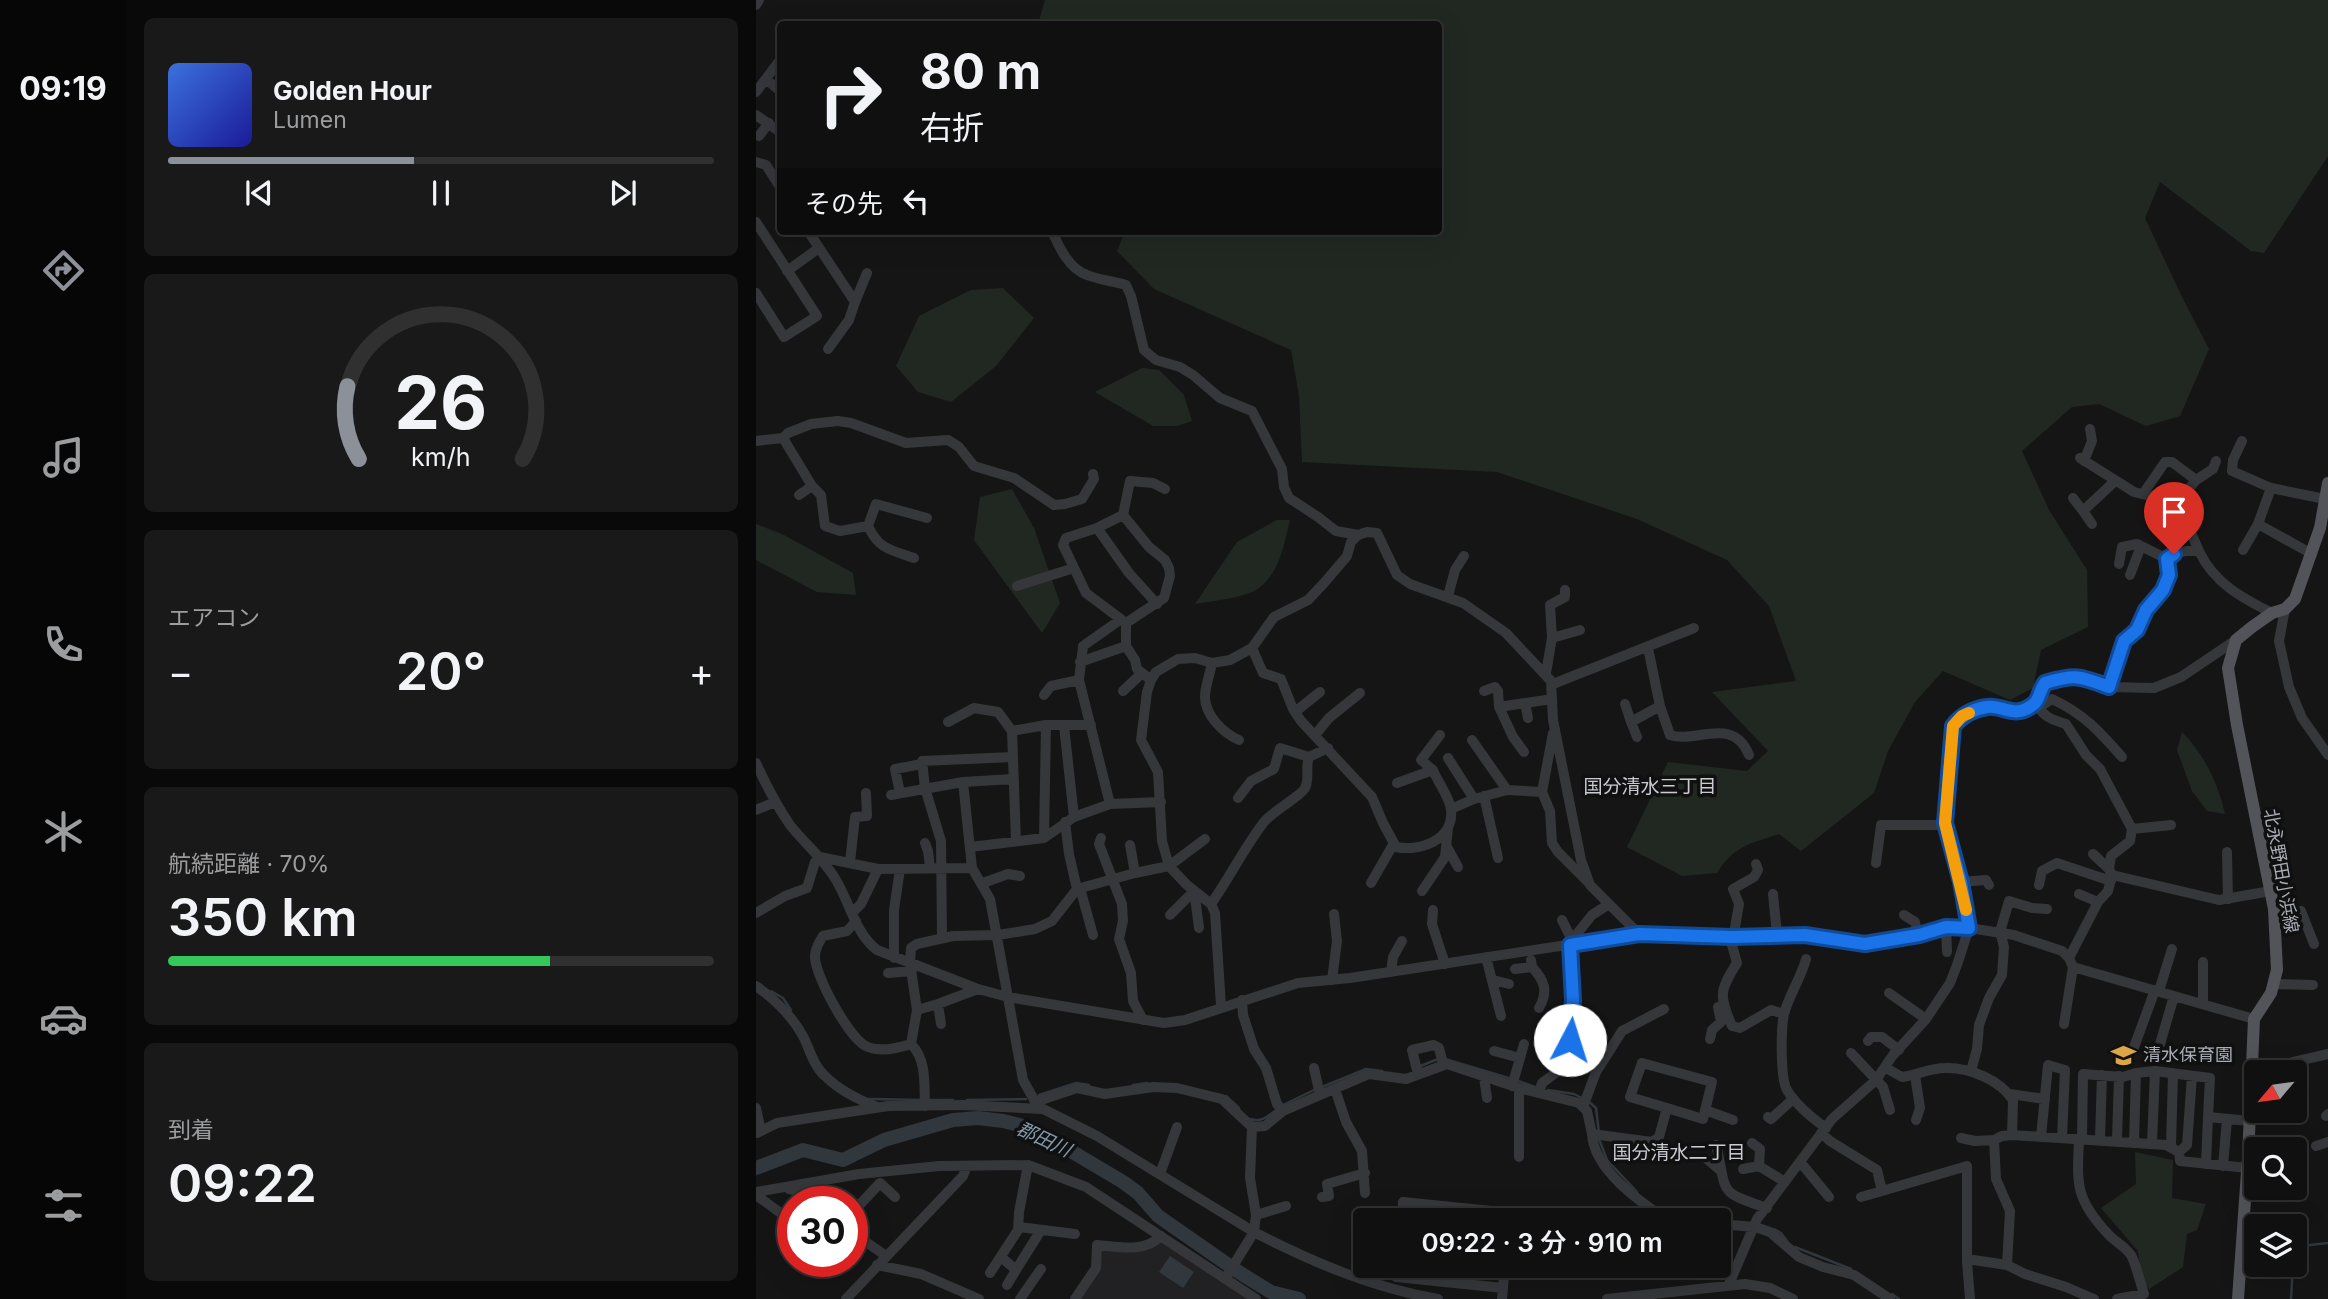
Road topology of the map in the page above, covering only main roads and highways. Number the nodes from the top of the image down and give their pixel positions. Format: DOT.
graph roads {
  1 [pos="2328,483"];
  2 [pos="2238,1299"];
  1 -- 2 [label="main road, 北永野田小浜線"];
}
